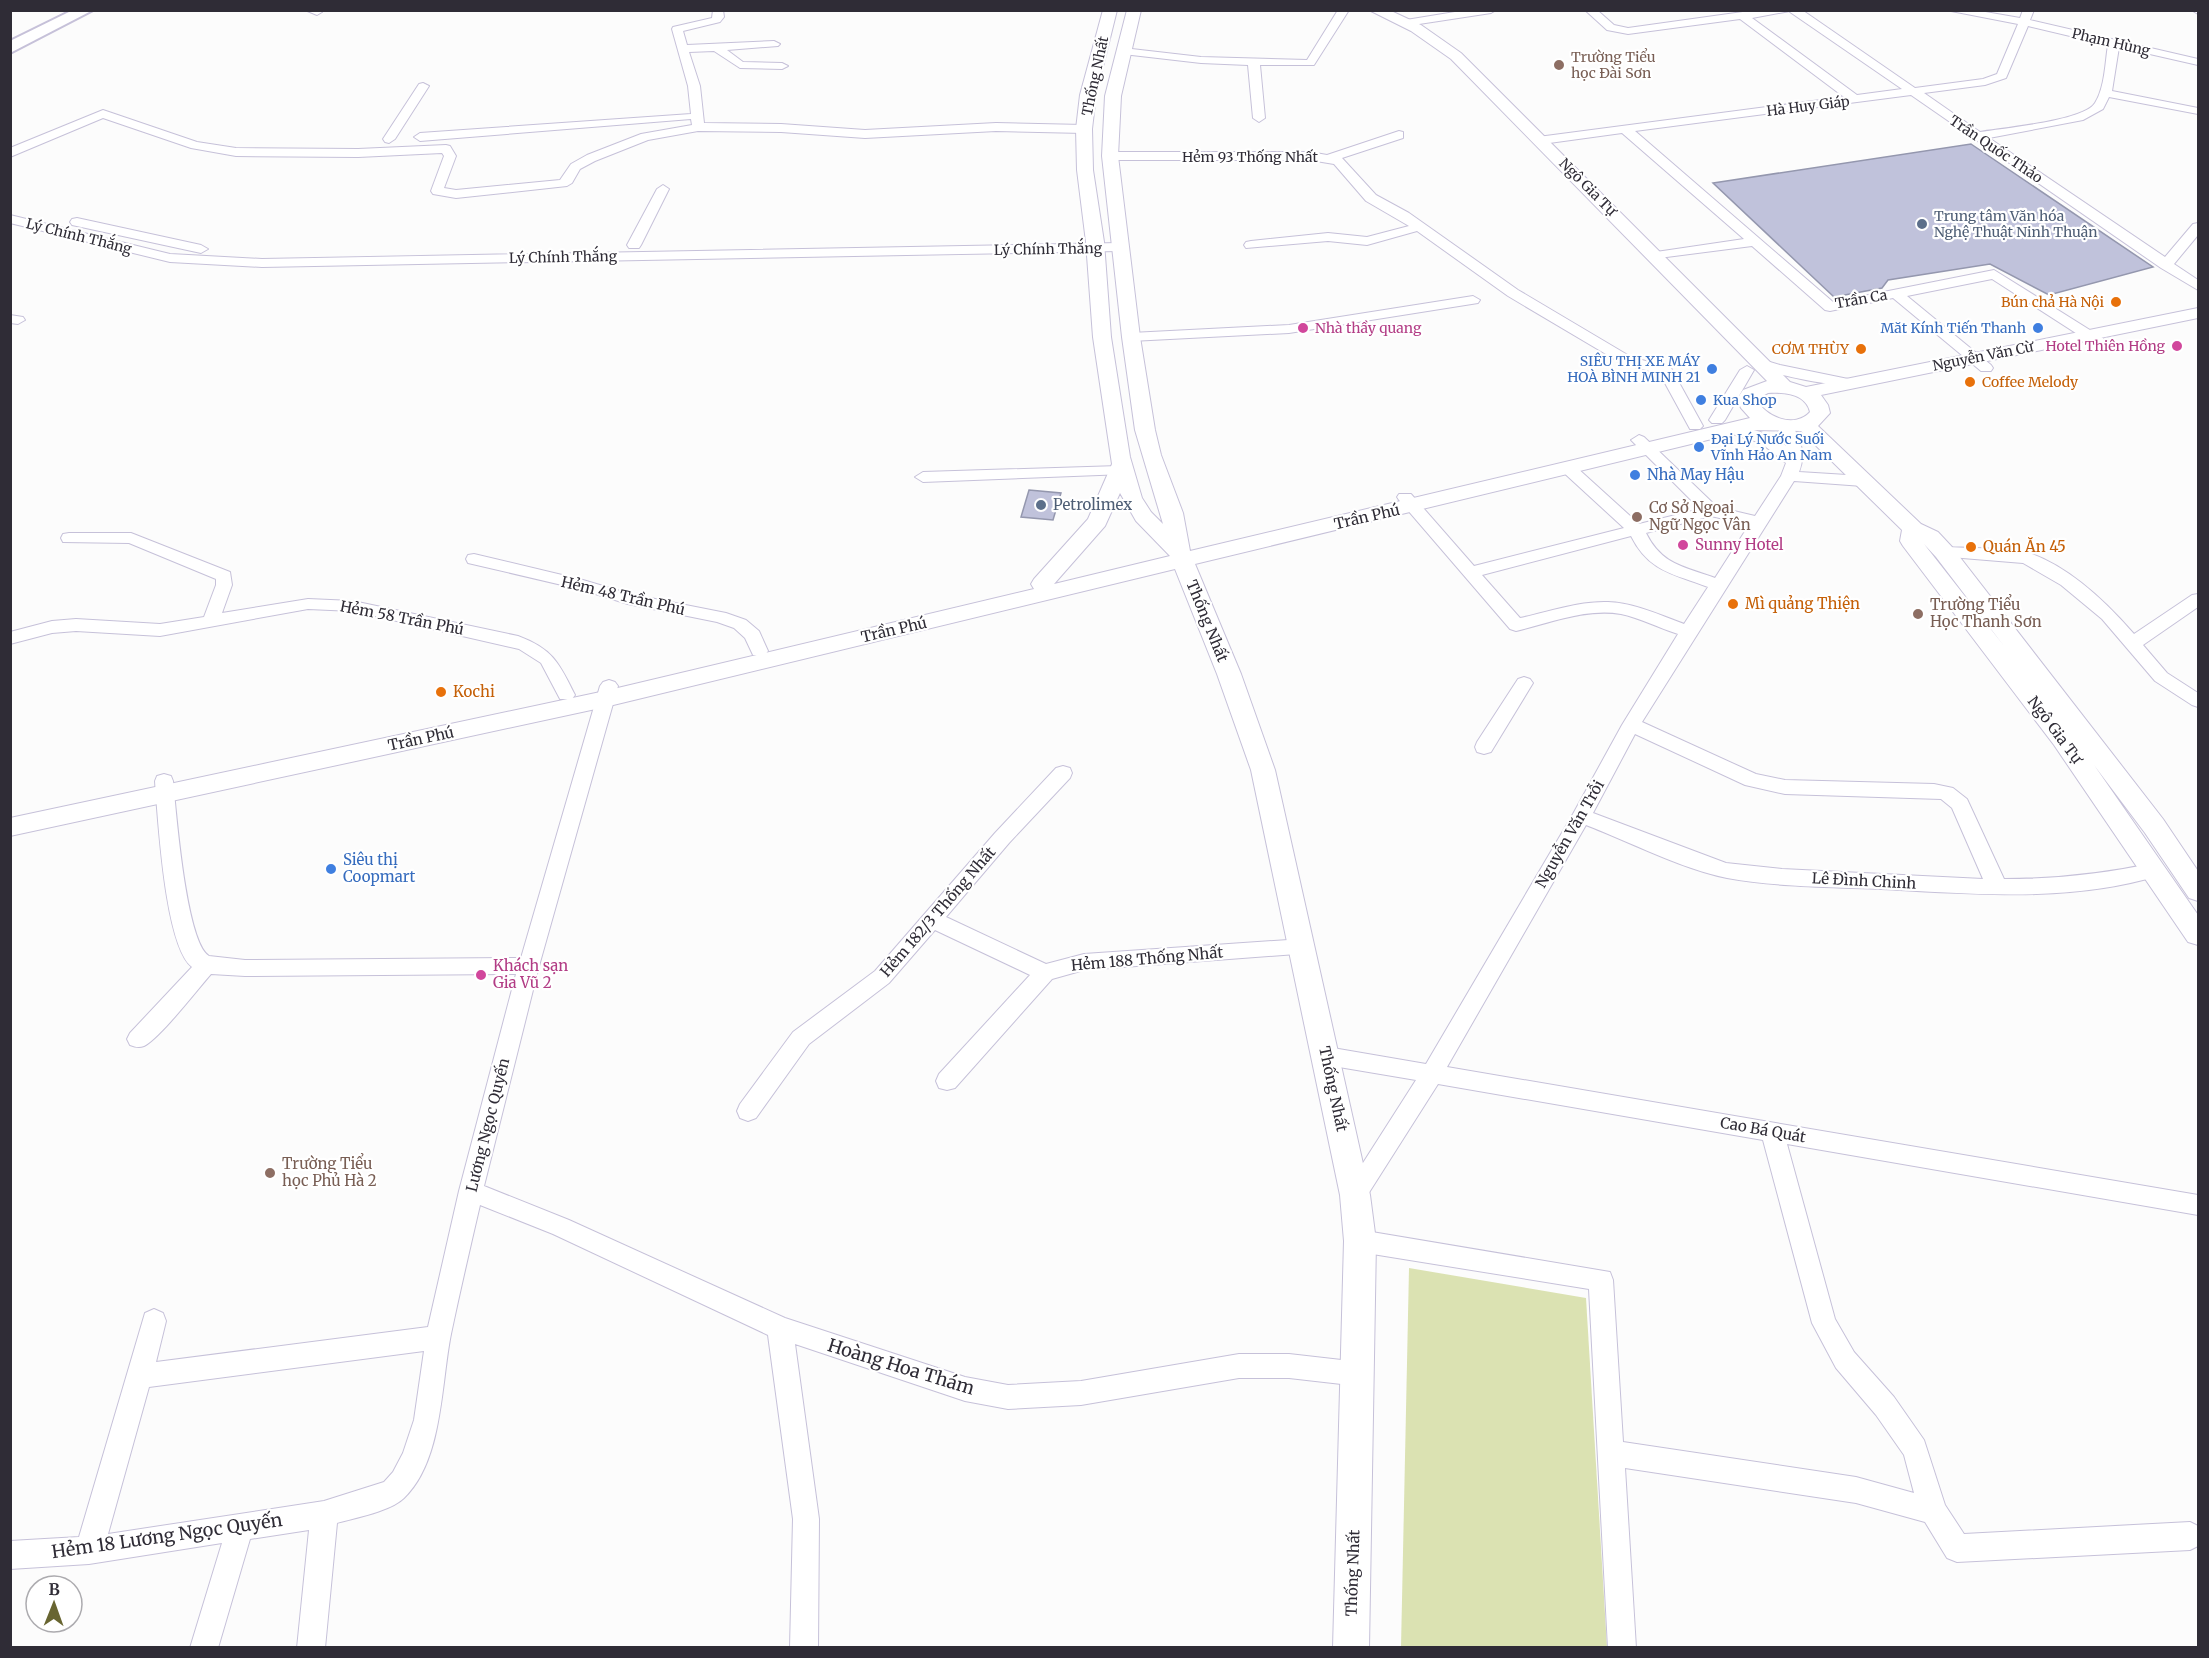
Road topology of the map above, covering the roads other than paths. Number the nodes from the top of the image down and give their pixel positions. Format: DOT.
graph roads {
  1 [pos="66,10"];
  2 [pos="86,10"];
  3 [pos="718,10"];
  4 [pos="1110,10"];
  5 [pos="1134,10"];
  6 [pos="1344,10"];
  7 [pos="1357,10"];
  8 [pos="1376,10"];
  9 [pos="1491,10"];
  10 [pos="1590,10"];
  11 [pos="1785,10"];
  12 [pos="1794,10"];
  13 [pos="1951,10"];
  14 [pos="2029,10"];
  15 [pos="1744,17"];
  16 [pos="2024,22"];
  17 [pos="1398,24"];
  18 [pos="10,38"];
  19 [pos="2114,43"];
  20 [pos="774,44"];
  21 [pos="715,46"];
  22 [pos="10,48"];
  23 [pos="683,49"];
  24 [pos="1123,51"];
  25 [pos="2199,62"];
  26 [pos="1254,63"];
  27 [pos="782,66"];
  28 [pos="1095,68"];
  29 [pos="1118,70"];
  30 [pos="1475,85"];
  31 [pos="423,86"];
  32 [pos="1911,92"];
  33 [pos="2105,93"];
  34 [pos="1856,100"];
  35 [pos="2199,111"];
  36 [pos="1259,118"];
  37 [pos="698,122"];
  38 [pos="1084,129"];
  39 [pos="1625,129"];
  40 [pos="1399,135"];
  41 [pos="1977,136"];
  42 [pos="389,139"];
  43 [pos="1542,140"];
  44 [pos="319,142"];
  45 [pos="1523,143"];
  46 [pos="10,153"];
  47 [pos="1084,155"];
  48 [pos="1110,156"];
  49 [pos="1331,158"];
  50 [pos="1589,188"];
  51 [pos="663,189"];
  52 [pos="1571,190"];
  53 [pos="10,206"];
  54 [pos="10,219"];
  55 [pos="1419,226"];
  56 [pos="2199,227"];
  57 [pos="1095,242"];
  58 [pos="1119,242"];
  59 [pos="1754,242"];
  60 [pos="634,245"];
  61 [pos="1251,245"];
  62 [pos="808,247"];
  63 [pos="226,252"];
  64 [pos="1647,257"];
  65 [pos="215,262"];
  66 [pos="2166,265"];
  67 [pos="2199,286"];
  68 [pos="1895,293"];
  69 [pos="1473,300"];
  70 [pos="2199,313"];
  71 [pos="2199,328"];
  72 [pos="1102,337"];
  73 [pos="1131,337"];
  74 [pos="2097,340"];
  75 [pos="1980,363"];
  76 [pos="1754,366"];
  77 [pos="1848,383"];
  78 [pos="1764,387"];
  79 [pos="1784,387"];
  80 [pos="1803,393"];
  81 [pos="1748,405"];
  82 [pos="1820,408"];
  83 [pos="1724,424"];
  84 [pos="1788,424"];
  85 [pos="1695,426"];
  86 [pos="1643,445"];
  87 [pos="1151,455"];
  88 [pos="1121,464"];
  89 [pos="1569,469"];
  90 [pos="1792,470"];
  91 [pos="923,477"];
  92 [pos="1863,481"];
  93 [pos="1409,501"];
  94 [pos="1711,511"];
  95 [pos="1758,522"];
  96 [pos="1636,530"];
  97 [pos="1913,530"];
  98 [pos="69,538"];
  99 [pos="1944,552"];
  100 [pos="1181,556"];
  101 [pos="474,559"];
  102 [pos="1472,572"];
  103 [pos="1042,584"];
  104 [pos="1718,585"];
  105 [pos="2199,599"];
  106 [pos="211,621"];
  107 [pos="1688,632"];
  108 [pos="10,638"];
  109 [pos="2132,644"];
  110 [pos="759,651"];
  111 [pos="1524,683"];
  112 [pos="607,693"];
  113 [pos="566,695"];
  114 [pos="2199,701"];
  115 [pos="1631,725"];
  116 [pos="1484,747"];
  117 [pos="1063,773"];
  118 [pos="165,787"];
  119 [pos="10,814"];
  120 [pos="1582,816"];
  121 [pos="10,827"];
  122 [pos="2182,867"];
  123 [pos="2154,870"];
  124 [pos="1997,887"];
  125 [pos="2199,891"];
  126 [pos="932,919"];
  127 [pos="2199,935"];
  128 [pos="1303,948"];
  129 [pos="206,965"];
  130 [pos="529,966"];
  131 [pos="1045,973"];
  132 [pos="138,1039"];
  133 [pos="1327,1056"];
  134 [pos="1432,1074"];
  135 [pos="947,1081"];
  136 [pos="748,1112"];
  137 [pos="1772,1132"];
  138 [pos="471,1191"];
  139 [pos="1355,1195"];
  140 [pos="2199,1204"];
  141 [pos="1360,1241"];
  142 [pos="154,1321"];
  143 [pos="780,1328"];
  144 [pos="438,1337"];
  145 [pos="1359,1374"];
  146 [pos="139,1376"];
  147 [pos="1611,1453"];
  148 [pos="1933,1511"];
  149 [pos="324,1514"];
  150 [pos="240,1527"];
  151 [pos="2190,1536"];
  152 [pos="89,1550"];
  153 [pos="10,1555"];
  154 [pos="204,1647"];
  155 [pos="311,1647"];
  156 [pos="804,1647"];
  157 [pos="1351,1647"];
  158 [pos="1622,1647"];
  1 -- 18 [label="highway"];
  2 -- 22 [label="highway"];
  3 -- 23 [label="street"];
  4 -- 28 [label="main road, Thống Nhất"];
  5 -- 24 [label="main road, Thống Nhất"];
  6 -- 26 [label="street"];
  7 -- 17 [label="main road, Ngô Gia Tự"];
  8 -- 17 [label="main road, Ngô Gia Tự"];
  9 -- 17 [label="street"];
  10 -- 15 [label="street"];
  11 -- 15 [label="street"];
  12 -- 32 [label="street, Trần Quốc Thảo"];
  13 -- 16 [label="street, Phạm Hùng"];
  14 -- 16 [label="street, Hà Huy Giáp"];
  15 -- 34 [label="street"];
  16 -- 19 [label="street, Phạm Hùng"];
  16 -- 32 [label="street, Hà Huy Giáp"];
  17 -- 30 [label="main road, Ngô Gia Tự"];
  19 -- 25 [label="street, Phạm Hùng"];
  19 -- 33 [label="street"];
  20 -- 21 [label="street"];
  21 -- 23 [label="street"];
  21 -- 27 [label="street"];
  23 -- 37 [label="street"];
  24 -- 26 [label="street"];
  24 -- 29 [label="main road, Thống Nhất"];
  26 -- 36 [label="street"];
  28 -- 29 [label="main road"];
  28 -- 38 [label="main road, Thống Nhất"];
  29 -- 48 [label="main road, Thống Nhất"];
  30 -- 43 [label="main road, Ngô Gia Tự"];
  30 -- 45 [label="main road, Ngô Gia Tự"];
  31 -- 42 [label="street"];
  32 -- 34 [label="street, Hà Huy Giáp"];
  32 -- 41 [label="street, Trần Quốc Thảo"];
  33 -- 35 [label="street"];
  33 -- 41 [label="street"];
  34 -- 39 [label="street, Hà Huy Giáp"];
  37 -- 38 [label="street"];
  37 -- 42 [label="street"];
  37 -- 46 [label="street"];
  38 -- 47 [label="main road, Thống Nhất"];
  39 -- 43 [label="street, Hà Huy Giáp"];
  39 -- 59 [label="street, Trần Ca"];
  40 -- 49 [label="street"];
  41 -- 66 [label="street, Trần Quốc Thảo"];
  42 -- 44 [label="street"];
  43 -- 45 [label="main road"];
  43 -- 50 [label="main road, Ngô Gia Tự"];
  45 -- 52 [label="main road, Ngô Gia Tự"];
  47 -- 48 [label="main road"];
  47 -- 57 [label="main road, Thống Nhất"];
  48 -- 49 [label="street, Hẻm 93 Thống Nhất"];
  48 -- 58 [label="main road, Thống Nhất"];
  49 -- 55 [label="street, Hẻm 93 Thống Nhất"];
  50 -- 52 [label="main road"];
  50 -- 64 [label="main road, Ngô Gia Tự"];
  51 -- 60 [label="street"];
  52 -- 64 [label="main road, Ngô Gia Tự"];
  53 -- 63 [label="street, Lý Chính Thắng"];
  54 -- 65 [label="street, Lý Chính Thắng"];
  55 -- 61 [label="street"];
  55 -- 85 [label="street, Hẻm 93 Thống Nhất"];
  56 -- 66 [label="street"];
  57 -- 58 [label="street, Lý Chính Thắng"];
  57 -- 62 [label="street, Lý Chính Thắng"];
  57 -- 72 [label="main road, Thống Nhất"];
  58 -- 73 [label="main road, Thống Nhất"];
  59 -- 64 [label="street"];
  59 -- 68 [label="street, Trần Ca"];
  60 -- 62 [label="street, Lý Chính Thắng"];
  60 -- 63 [label="street, Lý Chính Thắng"];
  62 -- 65 [label="street, Lý Chính Thắng"];
  63 -- 65 [label="street"];
  64 -- 76 [label="main road, Ngô Gia Tự"];
  66 -- 67 [label="street, Trần Quốc Thảo"];
  68 -- 74 [label="street, Trần Ca"];
  68 -- 75 [label="street"];
  69 -- 73 [label="street"];
  70 -- 74 [label="main road, Nguyễn Văn Cừ"];
  71 -- 74 [label="main road, Nguyễn Văn Cừ"];
  72 -- 73 [label="main road"];
  72 -- 88 [label="main road, Thống Nhất"];
  73 -- 87 [label="main road, Thống Nhất"];
  74 -- 75 [label="main road, Nguyễn Văn Cừ"];
  75 -- 77 [label="main road, Nguyễn Văn Cừ"];
  75 -- 82 [label="main road, Nguyễn Văn Cừ"];
  76 -- 77 [label="street"];
  76 -- 78 [label="main road, Ngô Gia Tự"];
  76 -- 79 [label="main road, Ngô Gia Tự"];
  76 -- 83 [label="street"];
  77 -- 80 [label="main road, Nguyễn Văn Cừ"];
  78 -- 79 [label="main road"];
  78 -- 81 [label="main road"];
  79 -- 80 [label="main road"];
  80 -- 82 [label="main road"];
  81 -- 83 [label="main road, Trần Phú"];
  81 -- 84 [label="main road, Ngô Gia Tự"];
  82 -- 84 [label="main road"];
  83 -- 84 [label="main road, Trần Phú"];
  83 -- 85 [label="main road, Trần Phú"];
  83 -- 86 [label="main road, Trần Phú"];
  83 -- 90 [label="street"];
  84 -- 90 [label="street"];
  84 -- 92 [label="main road, Ngô Gia Tự"];
  85 -- 86 [label="main road, Trần Phú"];
  86 -- 89 [label="main road, Trần Phú"];
  86 -- 93 [label="main road, Trần Phú"];
  86 -- 94 [label="street"];
  87 -- 88 [label="main road"];
  87 -- 100 [label="main road, Thống Nhất"];
  88 -- 91 [label="street"];
  88 -- 100 [label="main road, Thống Nhất"];
  88 -- 103 [label="main road"];
  89 -- 93 [label="main road, Trần Phú"];
  89 -- 96 [label="street"];
  90 -- 92 [label="street"];
  90 -- 95 [label="street, Nguyễn Văn Trỗi"];
  92 -- 97 [label="main road, Ngô Gia Tự"];
  93 -- 100 [label="main road, Trần Phú"];
  93 -- 102 [label="street"];
  94 -- 95 [label="street"];
  94 -- 96 [label="street"];
  95 -- 104 [label="street, Nguyễn Văn Trỗi"];
  96 -- 102 [label="street"];
  96 -- 104 [label="street"];
  97 -- 99 [label="main road, Ngô Gia Tự"];
  97 -- 123 [label="main road, Ngô Gia Tự"];
  98 -- 106 [label="street"];
  99 -- 109 [label="street"];
  99 -- 122 [label="main road, Ngô Gia Tự"];
  100 -- 103 [label="main road, Trần Phú"];
  100 -- 112 [label="main road, Trần Phú"];
  100 -- 128 [label="main road, Thống Nhất"];
  101 -- 110 [label="street, Hẻm 48 Trần Phú"];
  102 -- 107 [label="street"];
  103 -- 110 [label="main road, Trần Phú"];
  104 -- 107 [label="street, Nguyễn Văn Trỗi"];
  105 -- 109 [label="street"];
  106 -- 108 [label="street, Hẻm 58 Trần Phú"];
  106 -- 113 [label="street, Hẻm 58 Trần Phú"];
  107 -- 115 [label="street, Nguyễn Văn Trỗi"];
  109 -- 114 [label="street"];
  110 -- 112 [label="main road, Trần Phú"];
  111 -- 116 [label="street"];
  112 -- 113 [label="main road, Trần Phú"];
  112 -- 118 [label="main road, Trần Phú"];
  112 -- 130 [label="street, Lương Ngọc Quyến"];
  113 -- 118 [label="main road, Trần Phú"];
  115 -- 120 [label="street, Nguyễn Văn Trỗi"];
  115 -- 124 [label="street"];
  117 -- 126 [label="street, Hẻm 182/3 Thống Nhất"];
  118 -- 119 [label="main road, Trần Phú"];
  118 -- 121 [label="main road, Trần Phú"];
  118 -- 129 [label="street"];
  120 -- 124 [label="street, Lê Đình Chinh"];
  120 -- 134 [label="street, Nguyễn Văn Trỗi"];
  122 -- 123 [label="main road"];
  122 -- 125 [label="main road, Ngô Gia Tự"];
  123 -- 124 [label="street, Lê Đình Chinh"];
  123 -- 127 [label="main road, Ngô Gia Tự"];
  126 -- 131 [label="street"];
  126 -- 136 [label="street, Hẻm 182/3 Thống Nhất"];
  128 -- 131 [label="street, Hẻm 188 Thống Nhất"];
  128 -- 133 [label="main road, Thống Nhất"];
  129 -- 130 [label="street"];
  129 -- 132 [label="street"];
  130 -- 138 [label="street, Lương Ngọc Quyến"];
  131 -- 135 [label="street"];
  133 -- 134 [label="street, Cao Bá Quát"];
  133 -- 139 [label="main road, Thống Nhất"];
  134 -- 137 [label="street, Cao Bá Quát"];
  134 -- 139 [label="street, Nguyễn Văn Trỗi"];
  137 -- 140 [label="street, Cao Bá Quát"];
  137 -- 148 [label="street"];
  138 -- 143 [label="street, Hoàng Hoa Thám"];
  138 -- 144 [label="street, Lương Ngọc Quyến"];
  139 -- 141 [label="main road, Thống Nhất"];
  141 -- 145 [label="main road, Thống Nhất"];
  141 -- 147 [label="street"];
  142 -- 146 [label="street"];
  143 -- 145 [label="street, Hoàng Hoa Thám"];
  143 -- 156 [label="street"];
  144 -- 146 [label="street"];
  144 -- 149 [label="street, Lương Ngọc Quyến"];
  145 -- 157 [label="main road, Thống Nhất"];
  146 -- 152 [label="street"];
  147 -- 148 [label="street"];
  147 -- 158 [label="street"];
  148 -- 151 [label="street"];
  149 -- 150 [label="street, Hẻm 18 Lương Ngọc Quyến"];
  149 -- 155 [label="street"];
  150 -- 152 [label="street, Hẻm 18 Lương Ngọc Quyến"];
  150 -- 154 [label="street"];
  152 -- 153 [label="street, Hẻm 18 Lương Ngọc Quyến"];
}
